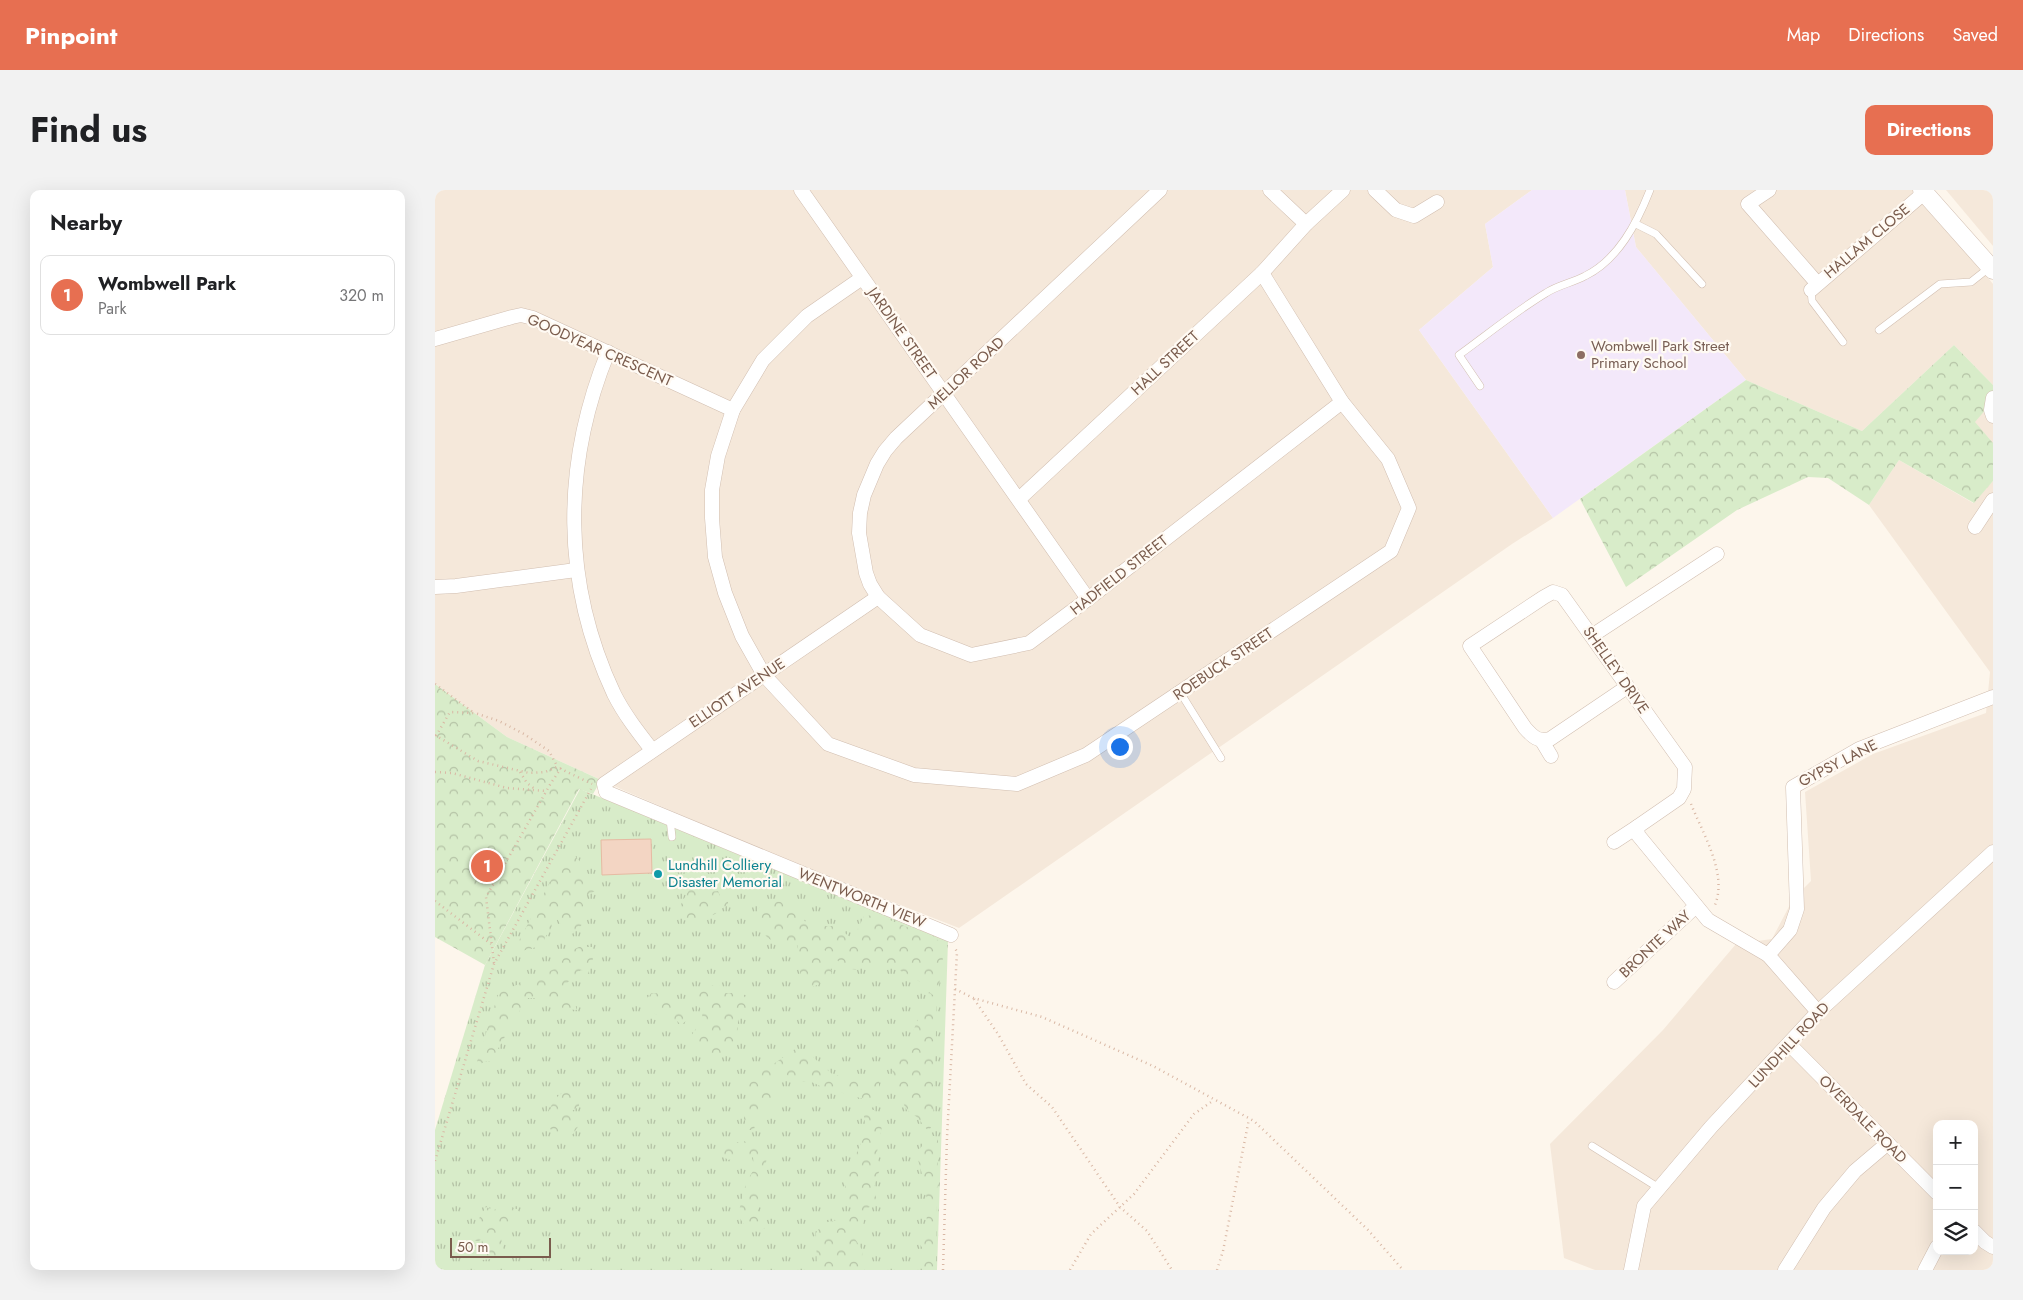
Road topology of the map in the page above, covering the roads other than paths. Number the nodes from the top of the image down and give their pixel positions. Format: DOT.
graph roads {
  1 [pos="801,190"];
  2 [pos="1160,190"];
  3 [pos="1270,190"];
  4 [pos="1343,190"];
  5 [pos="1375,190"];
  6 [pos="1649,190"];
  7 [pos="1769,190"];
  8 [pos="1923,191"];
  9 [pos="1437,202"];
  10 [pos="1306,224"];
  11 [pos="1636,224"];
  12 [pos="1992,268"];
  13 [pos="1262,273"];
  14 [pos="862,278"];
  15 [pos="1702,284"];
  16 [pos="1814,287"];
  17 [pos="1879,330"];
  18 [pos="435,339"];
  19 [pos="1843,342"];
  20 [pos="608,352"];
  21 [pos="1480,386"];
  22 [pos="944,394"];
  23 [pos="1993,398"];
  24 [pos="1343,402"];
  25 [pos="733,410"];
  26 [pos="1993,416"];
  27 [pos="1019,499"];
  28 [pos="1993,500"];
  29 [pos="1975,527"];
  30 [pos="1717,554"];
  31 [pos="576,570"];
  32 [pos="435,587"];
  33 [pos="878,596"];
  34 [pos="1089,599"];
  35 [pos="1593,635"];
  36 [pos="764,674"];
  37 [pos="1627,687"];
  38 [pos="1180,692"];
  39 [pos="1993,697"];
  40 [pos="1542,741"];
  41 [pos="652,750"];
  42 [pos="1551,756"];
  43 [pos="1221,758"];
  44 [pos="606,792"];
  45 [pos="670,819"];
  46 [pos="1637,827"];
  47 [pos="672,837"];
  48 [pos="1615,842"];
  49 [pos="1993,852"];
  50 [pos="1696,906"];
  51 [pos="951,934"];
  52 [pos="1768,955"];
  53 [pos="1614,982"];
  54 [pos="1818,1012"];
  55 [pos="1789,1044"];
  56 [pos="1887,1143"];
  57 [pos="1592,1146"];
  58 [pos="1659,1188"];
  59 [pos="1933,1189"];
  60 [pos="1978,1235"];
  61 [pos="1993,1248"];
  62 [pos="1933,1255"];
  63 [pos="1631,1270"];
  64 [pos="1785,1270"];
  65 [pos="1925,1270"];
  1 -- 14 [label="street, JARDINE STREET"];
  2 -- 22 [label="street, MELLOR ROAD"];
  3 -- 10 [label="street"];
  4 -- 10 [label="street, HALL STREET"];
  5 -- 9 [label="street"];
  6 -- 11 [label="lane"];
  7 -- 16 [label="street"];
  8 -- 12 [label="street"];
  8 -- 16 [label="street, HALLAM CLOSE"];
  10 -- 13 [label="street, HALL STREET"];
  11 -- 15 [label="lane"];
  11 -- 21 [label="lane"];
  12 -- 17 [label="lane"];
  13 -- 24 [label="street, ROEBUCK STREET"];
  13 -- 27 [label="street, HALL STREET"];
  14 -- 22 [label="street, JARDINE STREET"];
  14 -- 25 [label="street, ROEBUCK STREET"];
  16 -- 19 [label="lane"];
  18 -- 20 [label="street, GOODYEAR CRESCENT"];
  20 -- 25 [label="street, GOODYEAR CRESCENT"];
  20 -- 31 [label="street"];
  22 -- 27 [label="street, JARDINE STREET"];
  22 -- 33 [label="street, MELLOR ROAD"];
  23 -- 26 [label="street"];
  24 -- 34 [label="street, HADFIELD STREET"];
  24 -- 38 [label="street, ROEBUCK STREET"];
  25 -- 36 [label="street, ROEBUCK STREET"];
  27 -- 34 [label="street, JARDINE STREET"];
  28 -- 29 [label="street"];
  30 -- 35 [label="street"];
  31 -- 32 [label="street"];
  31 -- 41 [label="street"];
  33 -- 34 [label="street, HADFIELD STREET"];
  33 -- 36 [label="street, ELLIOTT AVENUE"];
  35 -- 37 [label="street, SHELLEY DRIVE"];
  35 -- 40 [label="street, SHELLEY DRIVE"];
  36 -- 38 [label="street, ROEBUCK STREET"];
  36 -- 41 [label="street, ELLIOTT AVENUE"];
  37 -- 40 [label="street"];
  37 -- 46 [label="street, SHELLEY DRIVE"];
  38 -- 43 [label="lane"];
  39 -- 52 [label="street, GYPSY LANE"];
  40 -- 42 [label="street"];
  41 -- 44 [label="street, ELLIOTT AVENUE"];
  44 -- 45 [label="street, WENTWORTH VIEW"];
  45 -- 47 [label="lane"];
  45 -- 51 [label="street, WENTWORTH VIEW"];
  46 -- 48 [label="street, SHELLEY DRIVE"];
  46 -- 50 [label="street"];
  49 -- 54 [label="street, LUNDHILL ROAD"];
  50 -- 52 [label="street"];
  50 -- 53 [label="street, BRONTE WAY"];
  52 -- 54 [label="street"];
  54 -- 55 [label="street, LUNDHILL ROAD"];
  55 -- 56 [label="street, OVERDALE ROAD"];
  55 -- 58 [label="street, LUNDHILL ROAD"];
  56 -- 59 [label="street, OVERDALE ROAD"];
  56 -- 64 [label="street"];
  57 -- 58 [label="lane"];
  58 -- 63 [label="street, LUNDHILL ROAD"];
  60 -- 61 [label="street"];
  62 -- 65 [label="street"];
}
